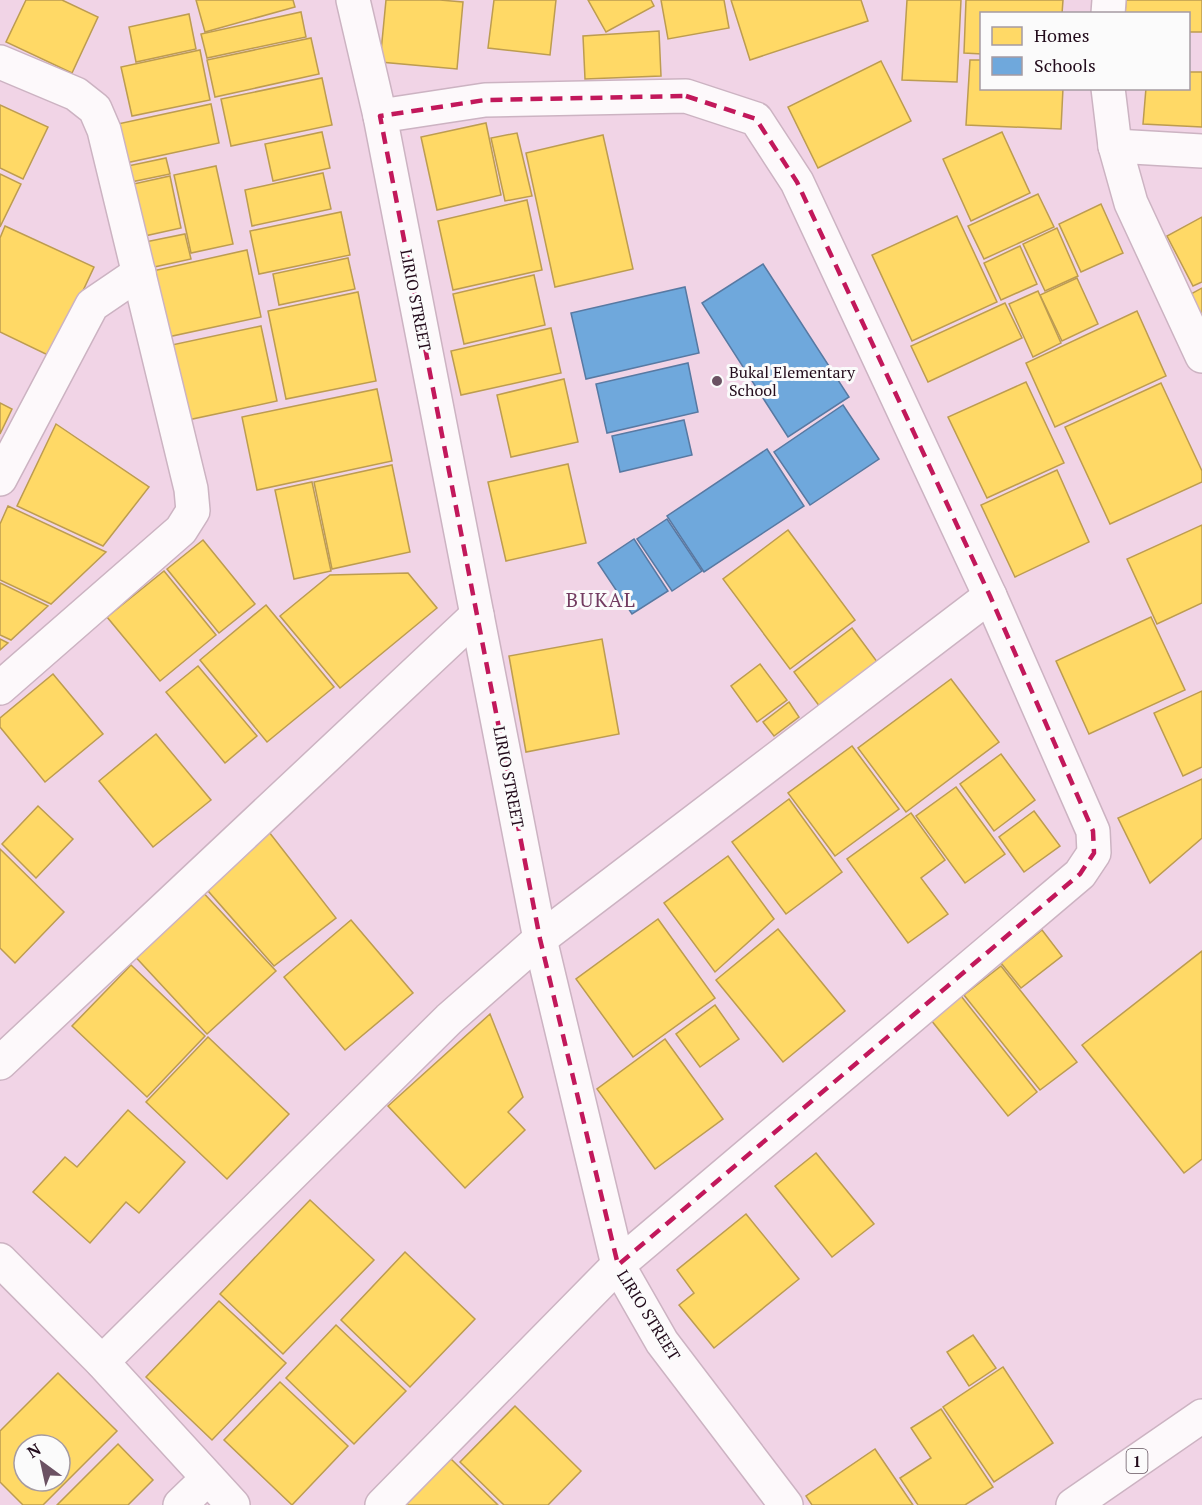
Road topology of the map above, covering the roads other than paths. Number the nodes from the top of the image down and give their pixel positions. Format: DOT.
graph roads {
  1 [pos="353,0"];
  2 [pos="0,62"];
  3 [pos="1108,90"];
  4 [pos="380,116"];
  5 [pos="1115,146"];
  6 [pos="1202,151"];
  7 [pos="139,273"];
  8 [pos="1202,356"];
  9 [pos="0,479"];
  10 [pos="990,596"];
  11 [pos="477,615"];
  12 [pos="0,688"];
  13 [pos="540,939"];
  14 [pos="0,1063"];
  15 [pos="0,1260"];
  16 [pos="618,1266"];
  17 [pos="102,1362"];
  18 [pos="1202,1416"];
  19 [pos="208,1478"];
  20 [pos="180,1505"];
  21 [pos="233,1505"];
  22 [pos="382,1505"];
  23 [pos="786,1505"];
  24 [pos="1073,1505"];
  1 -- 4 [label="street, LIRIO STREET"];
  2 -- 7 [label="street"];
  3 -- 5 [label="street"];
  4 -- 10 [label="street"];
  4 -- 11 [label="street, LIRIO STREET"];
  5 -- 6 [label="street"];
  5 -- 8 [label="street"];
  7 -- 9 [label="street"];
  7 -- 12 [label="street"];
  10 -- 13 [label="street"];
  10 -- 16 [label="street"];
  11 -- 13 [label="street, LIRIO STREET"];
  11 -- 14 [label="street"];
  13 -- 16 [label="street, LIRIO STREET"];
  13 -- 17 [label="street"];
  15 -- 17 [label="street"];
  16 -- 22 [label="street"];
  16 -- 23 [label="street, LIRIO STREET"];
  17 -- 19 [label="street"];
  18 -- 24 [label="street, 1"];
  19 -- 20 [label="street"];
  19 -- 21 [label="street"];
}
